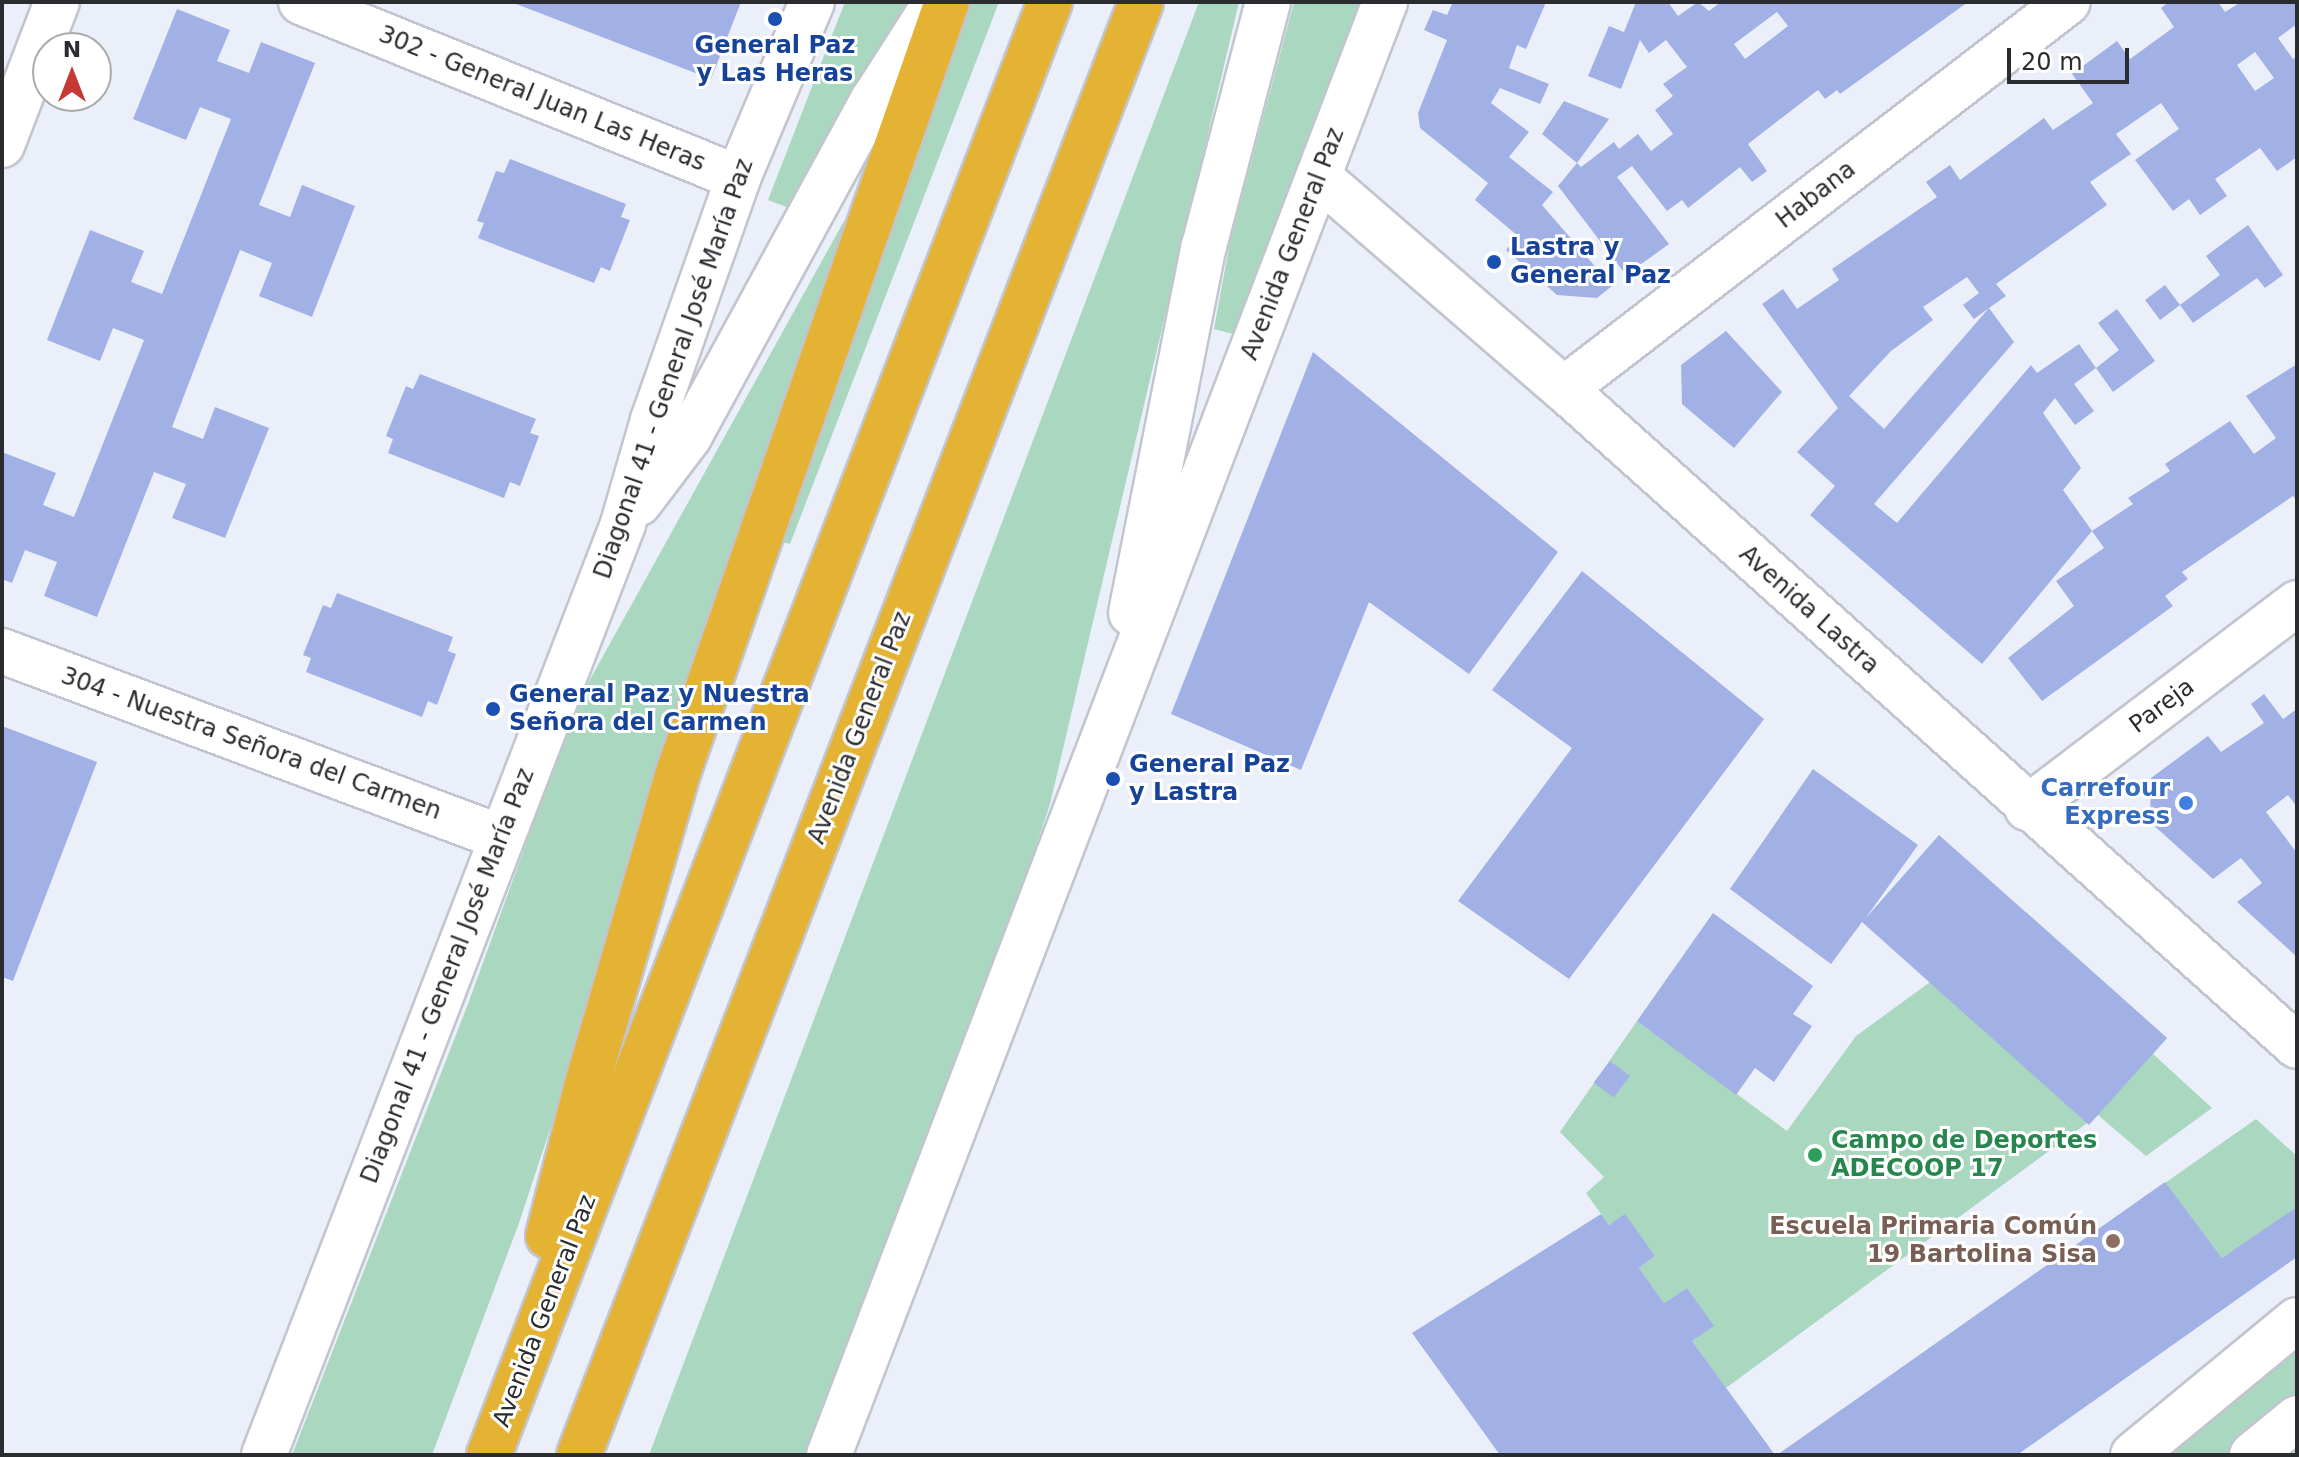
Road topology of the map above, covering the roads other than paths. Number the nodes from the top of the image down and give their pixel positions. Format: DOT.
graph roads {
  1 [pos="57,2"];
  2 [pos="301,2"];
  3 [pos="812,2"];
  4 [pos="936,2"];
  5 [pos="947,2"];
  6 [pos="1050,2"];
  7 [pos="1141,2"];
  8 [pos="1268,2"];
  9 [pos="1385,2"];
  10 [pos="2068,2"];
  11 [pos="2,145"];
  12 [pos="1319,177"];
  13 [pos="738,178"];
  14 [pos="1564,389"];
  15 [pos="623,524"];
  16 [pos="2297,603"];
  17 [pos="2,651"];
  18 [pos="1114,710"];
  19 [pos="2027,808"];
  20 [pos="500,837"];
  21 [pos="2297,1046"];
  22 [pos="2297,1320"];
  23 [pos="2297,1418"];
  24 [pos="495,1440"];
  25 [pos="264,1455"];
  26 [pos="579,1455"];
  27 [pos="829,1455"];
  28 [pos="2133,1455"];
  29 [pos="2252,1455"];
  1 -- 11 [label="street"];
  2 -- 13 [label="street, 302 - General Juan Las Heras"];
  3 -- 13 [label="street, Diagonal 41 - General José María Paz"];
  4 -- 15 [label="street"];
  5 -- 24 [label="highway"];
  6 -- 24 [label="highway, Avenida General Paz"];
  7 -- 26 [label="highway, Avenida General Paz"];
  8 -- 18 [label="street, Avenida General Paz"];
  9 -- 12 [label="street, Avenida General Paz"];
  10 -- 14 [label="street, Habana"];
  12 -- 14 [label="street, Avenida Lastra"];
  12 -- 18 [label="street, Avenida General Paz"];
  13 -- 15 [label="street, Diagonal 41 - General José María Paz"];
  14 -- 19 [label="street, Avenida Lastra"];
  15 -- 20 [label="street, Diagonal 41 - General José María Paz"];
  16 -- 19 [label="street, Pareja"];
  17 -- 20 [label="street, 304 - Nuestra Señora del Carmen"];
  18 -- 27 [label="street, Avenida General Paz"];
  19 -- 21 [label="street, Avenida Lastra"];
  20 -- 25 [label="street, Diagonal 41 - General José María Paz"];
  22 -- 28 [label="street"];
  23 -- 29 [label="street"];
}
